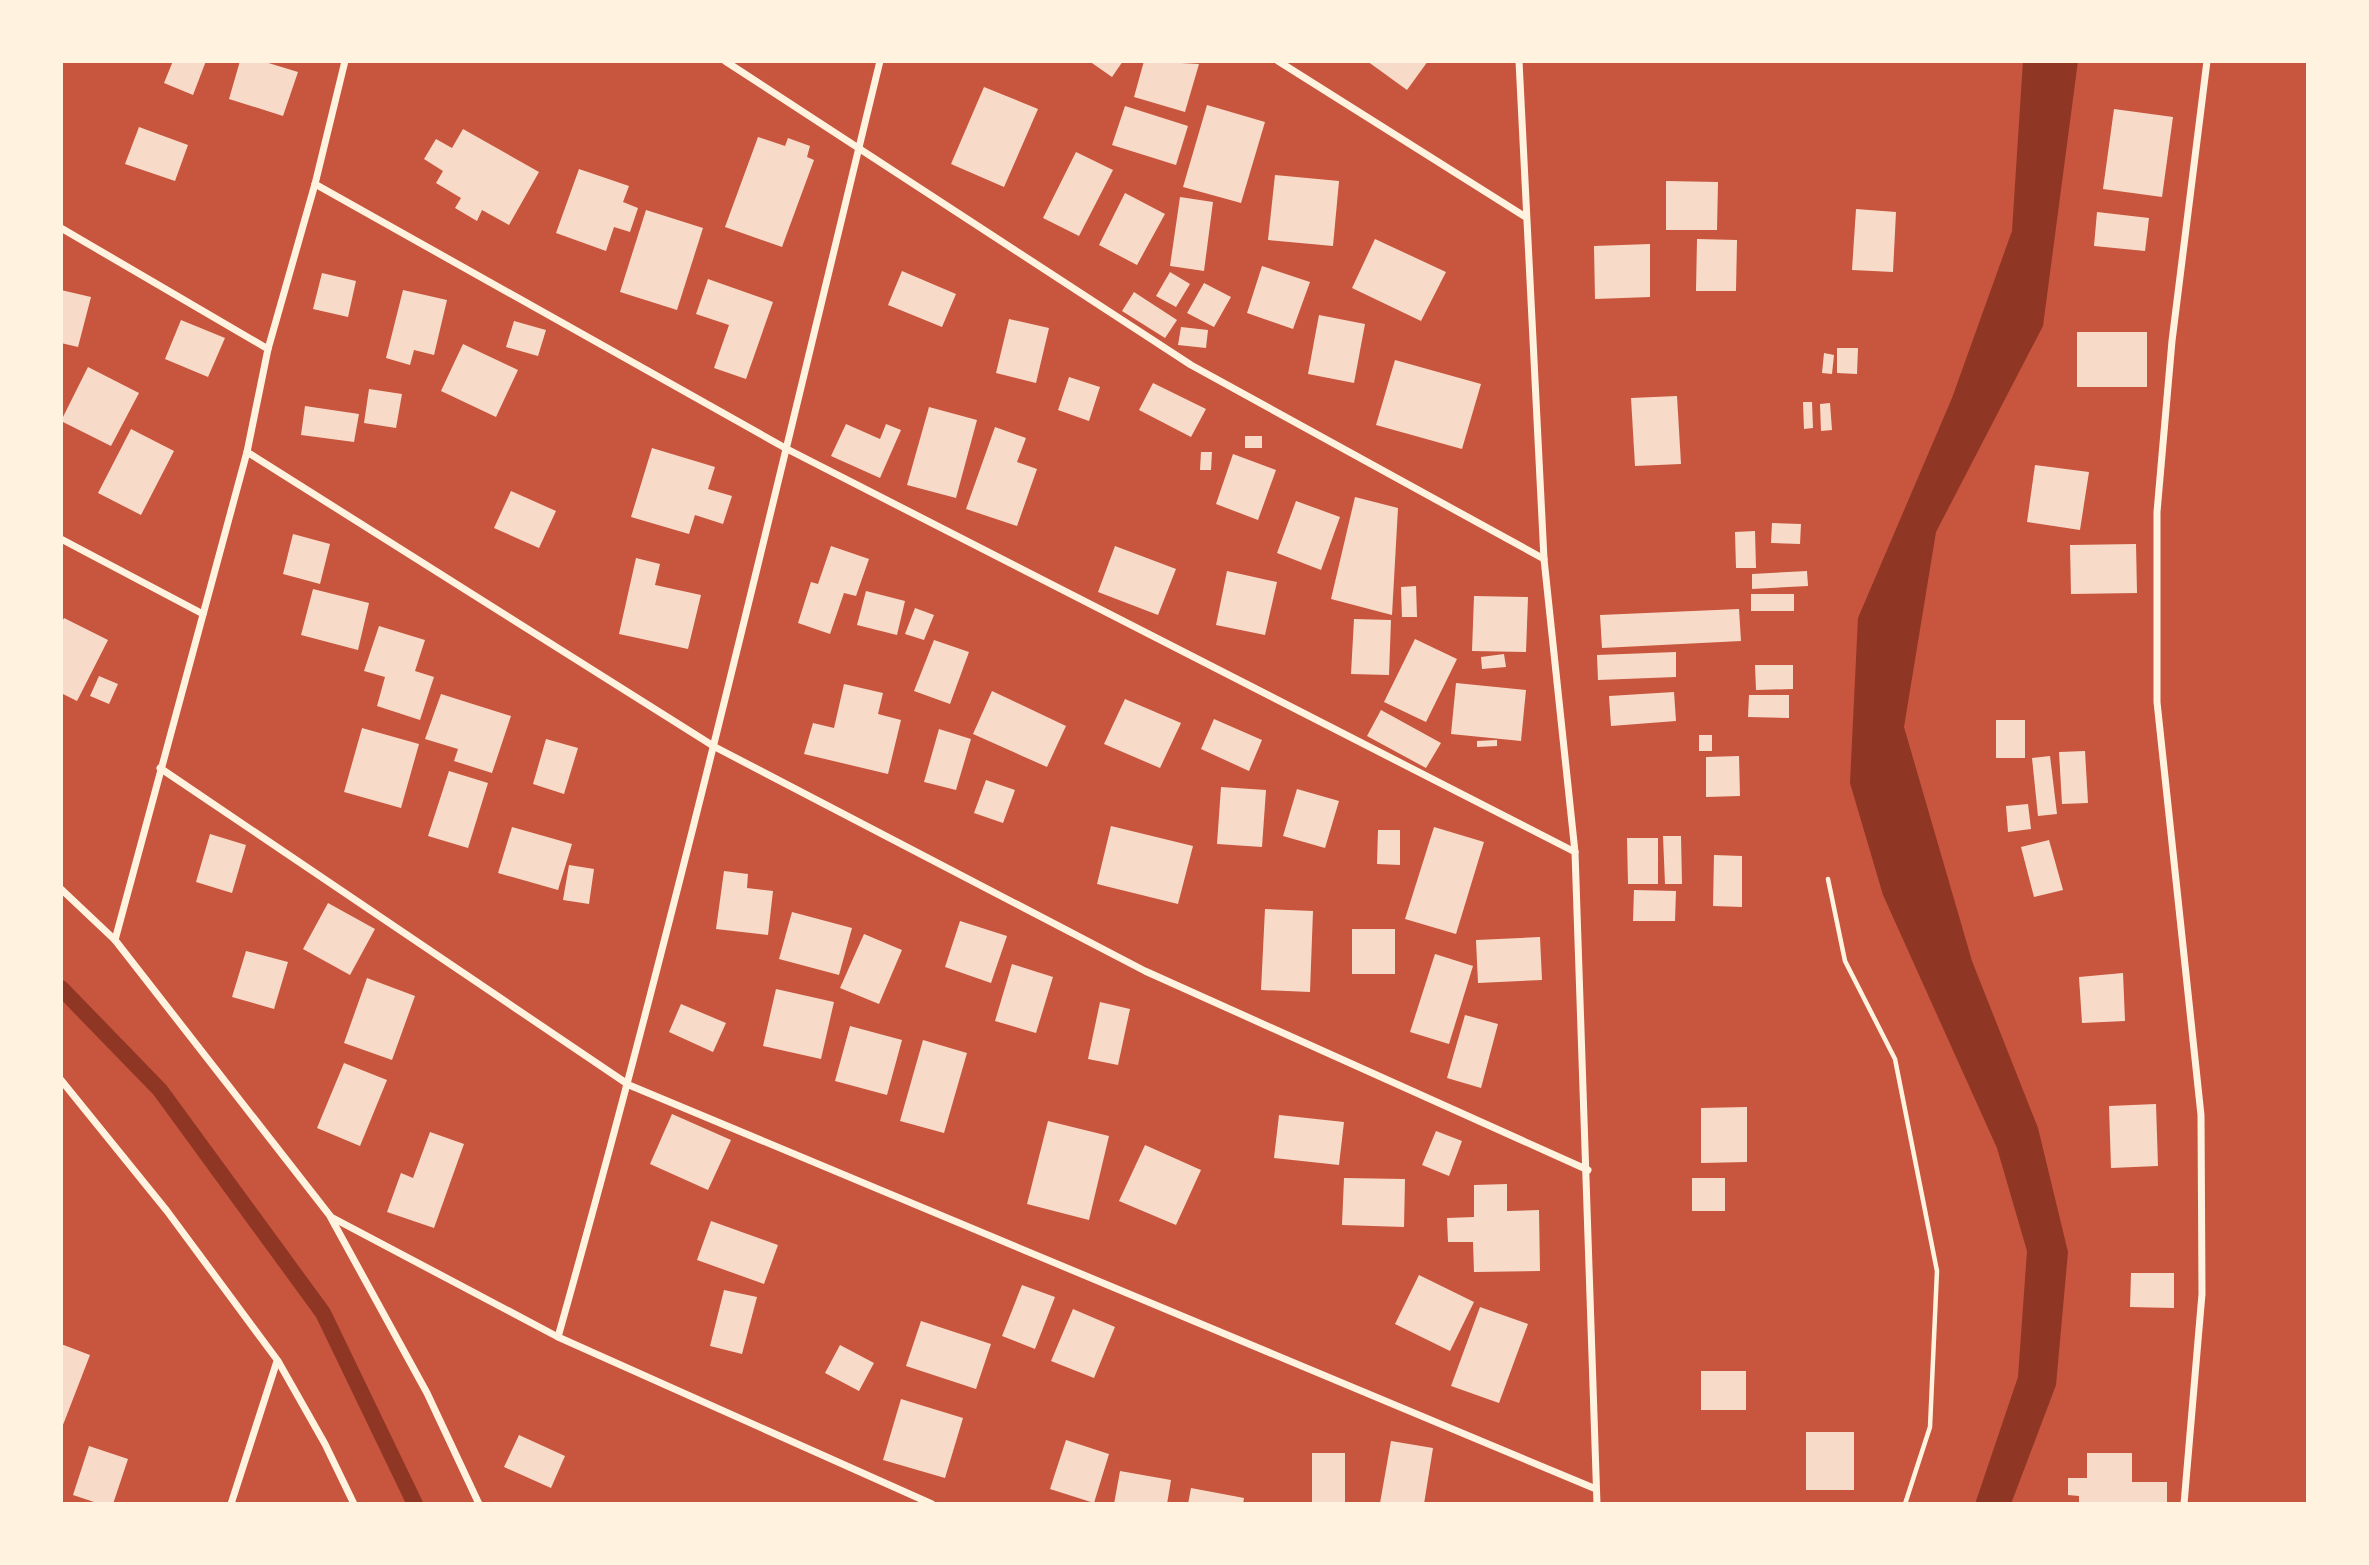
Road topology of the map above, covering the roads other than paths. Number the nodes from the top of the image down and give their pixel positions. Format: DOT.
graph roads {
  1 [pos="345,61"];
  2 [pos="725,61"];
  3 [pos="880,61"];
  4 [pos="1278,61"];
  5 [pos="1519,61"];
  6 [pos="2207,61"];
  7 [pos="859,146"];
  8 [pos="315,184"];
  9 [pos="1524,216"];
  10 [pos="61,228"];
  11 [pos="268,349"];
  12 [pos="787,449"];
  13 [pos="247,453"];
  14 [pos="61,539"];
  15 [pos="1544,559"];
  16 [pos="203,614"];
  17 [pos="715,747"];
  18 [pos="160,768"];
  19 [pos="1575,852"];
  20 [pos="61,889"];
  21 [pos="115,940"];
  22 [pos="61,1080"];
  23 [pos="629,1085"];
  24 [pos="1588,1170"];
  25 [pos="331,1217"];
  26 [pos="558,1337"];
  27 [pos="278,1361"];
  28 [pos="1596,1489"];
  29 [pos="232,1504"];
  30 [pos="354,1504"];
  31 [pos="480,1504"];
  32 [pos="932,1504"];
  33 [pos="1597,1504"];
  34 [pos="2184,1504"];
  1 -- 8 [label="street"];
  2 -- 7 [label="street"];
  3 -- 7 [label="street"];
  4 -- 9 [label="street"];
  5 -- 9 [label="street"];
  6 -- 34 [label="street"];
  7 -- 12 [label="street"];
  7 -- 15 [label="street"];
  8 -- 11 [label="street"];
  8 -- 12 [label="street"];
  9 -- 15 [label="street"];
  10 -- 11 [label="street"];
  11 -- 13 [label="street"];
  12 -- 17 [label="street"];
  12 -- 19 [label="street"];
  13 -- 16 [label="street"];
  13 -- 17 [label="street"];
  14 -- 16 [label="street"];
  15 -- 19 [label="street"];
  16 -- 18 [label="street"];
  17 -- 23 [label="street"];
  17 -- 24 [label="street"];
  18 -- 21 [label="street"];
  18 -- 23 [label="street"];
  19 -- 24 [label="street"];
  20 -- 21 [label="street"];
  21 -- 25 [label="street"];
  22 -- 27 [label="street"];
  23 -- 26 [label="street"];
  23 -- 28 [label="street"];
  24 -- 28 [label="street"];
  25 -- 26 [label="street"];
  25 -- 31 [label="street"];
  26 -- 32 [label="street"];
  27 -- 29 [label="street"];
  27 -- 30 [label="street"];
  28 -- 33 [label="street"];
}
